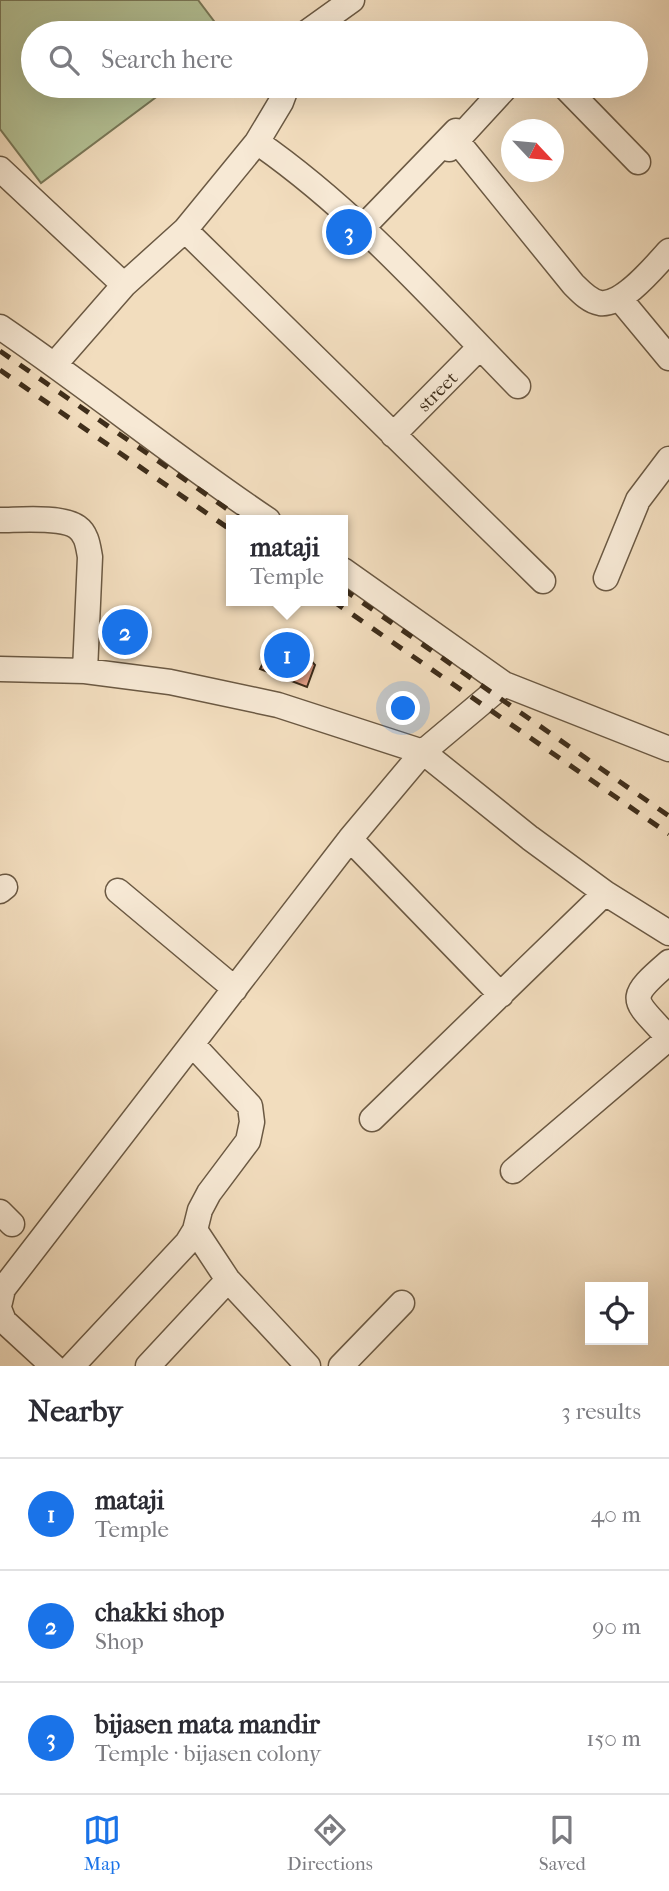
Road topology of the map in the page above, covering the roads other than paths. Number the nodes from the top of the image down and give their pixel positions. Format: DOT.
graph roads {
  1 [pos="352,0"];
  2 [pos="323,21"];
  3 [pos="283,98"];
  4 [pos="496,98"];
  5 [pos="576,98"];
  6 [pos="457,141"];
  7 [pos="257,142"];
  8 [pos="638,162"];
  9 [pos="0,169"];
  10 [pos="368,227"];
  11 [pos="185,230"];
  12 [pos="669,251"];
  13 [pos="124,285"];
  14 [pos="620,299"];
  15 [pos="0,327"];
  16 [pos="480,347"];
  17 [pos="669,358"];
  18 [pos="55,364"];
  19 [pos="518,386"];
  20 [pos="393,435"];
  21 [pos="669,459"];
  22 [pos="260,515"];
  23 [pos="0,520"];
  24 [pos="348,574"];
  25 [pos="606,578"];
  26 [pos="543,581"];
  27 [pos="0,669"];
  28 [pos="85,671"];
  29 [pos="504,684"];
  30 [pos="669,749"];
  31 [pos="423,752"];
  32 [pos="350,839"];
  33 [pos="118,891"];
  34 [pos="605,893"];
  35 [pos="669,933"];
  36 [pos="669,962"];
  37 [pos="235,989"];
  38 [pos="501,995"];
  39 [pos="669,1038"];
  40 [pos="193,1045"];
  41 [pos="372,1119"];
  42 [pos="513,1171"];
  43 [pos="195,1230"];
  44 [pos="228,1280"];
  45 [pos="0,1302"];
  46 [pos="402,1304"];
  47 [pos="0,1311"];
  48 [pos="53,1366"];
  49 [pos="72,1366"];
  50 [pos="148,1366"];
  51 [pos="308,1366"];
  52 [pos="341,1366"];
  1 -- 2 [label="street"];
  3 -- 7 [label="street"];
  4 -- 6 [label="street"];
  5 -- 8 [label="street"];
  6 -- 10 [label="street"];
  6 -- 14 [label="street"];
  7 -- 10 [label="street"];
  7 -- 11 [label="street"];
  9 -- 13 [label="street"];
  10 -- 16 [label="street"];
  11 -- 13 [label="street"];
  11 -- 20 [label="street"];
  12 -- 14 [label="street"];
  13 -- 18 [label="street"];
  14 -- 17 [label="street"];
  15 -- 18 [label="street"];
  16 -- 19 [label="street"];
  16 -- 20 [label="street, street"];
  18 -- 22 [label="street"];
  20 -- 26 [label="street"];
  21 -- 25 [label="street"];
  23 -- 28 [label="street"];
  24 -- 29 [label="street"];
  27 -- 28 [label="street"];
  28 -- 31 [label="street"];
  29 -- 30 [label="street"];
  29 -- 31 [label="street"];
  31 -- 32 [label="street"];
  31 -- 34 [label="street"];
  32 -- 37 [label="street"];
  32 -- 38 [label="street"];
  33 -- 37 [label="street"];
  34 -- 35 [label="street"];
  34 -- 38 [label="street"];
  36 -- 39 [label="street"];
  37 -- 40 [label="street"];
  38 -- 41 [label="street"];
  39 -- 42 [label="street"];
  40 -- 43 [label="street"];
  40 -- 45 [label="street"];
  43 -- 44 [label="street"];
  43 -- 49 [label="street"];
  44 -- 50 [label="street"];
  44 -- 51 [label="street"];
  46 -- 52 [label="street"];
  47 -- 48 [label="street"];
}
